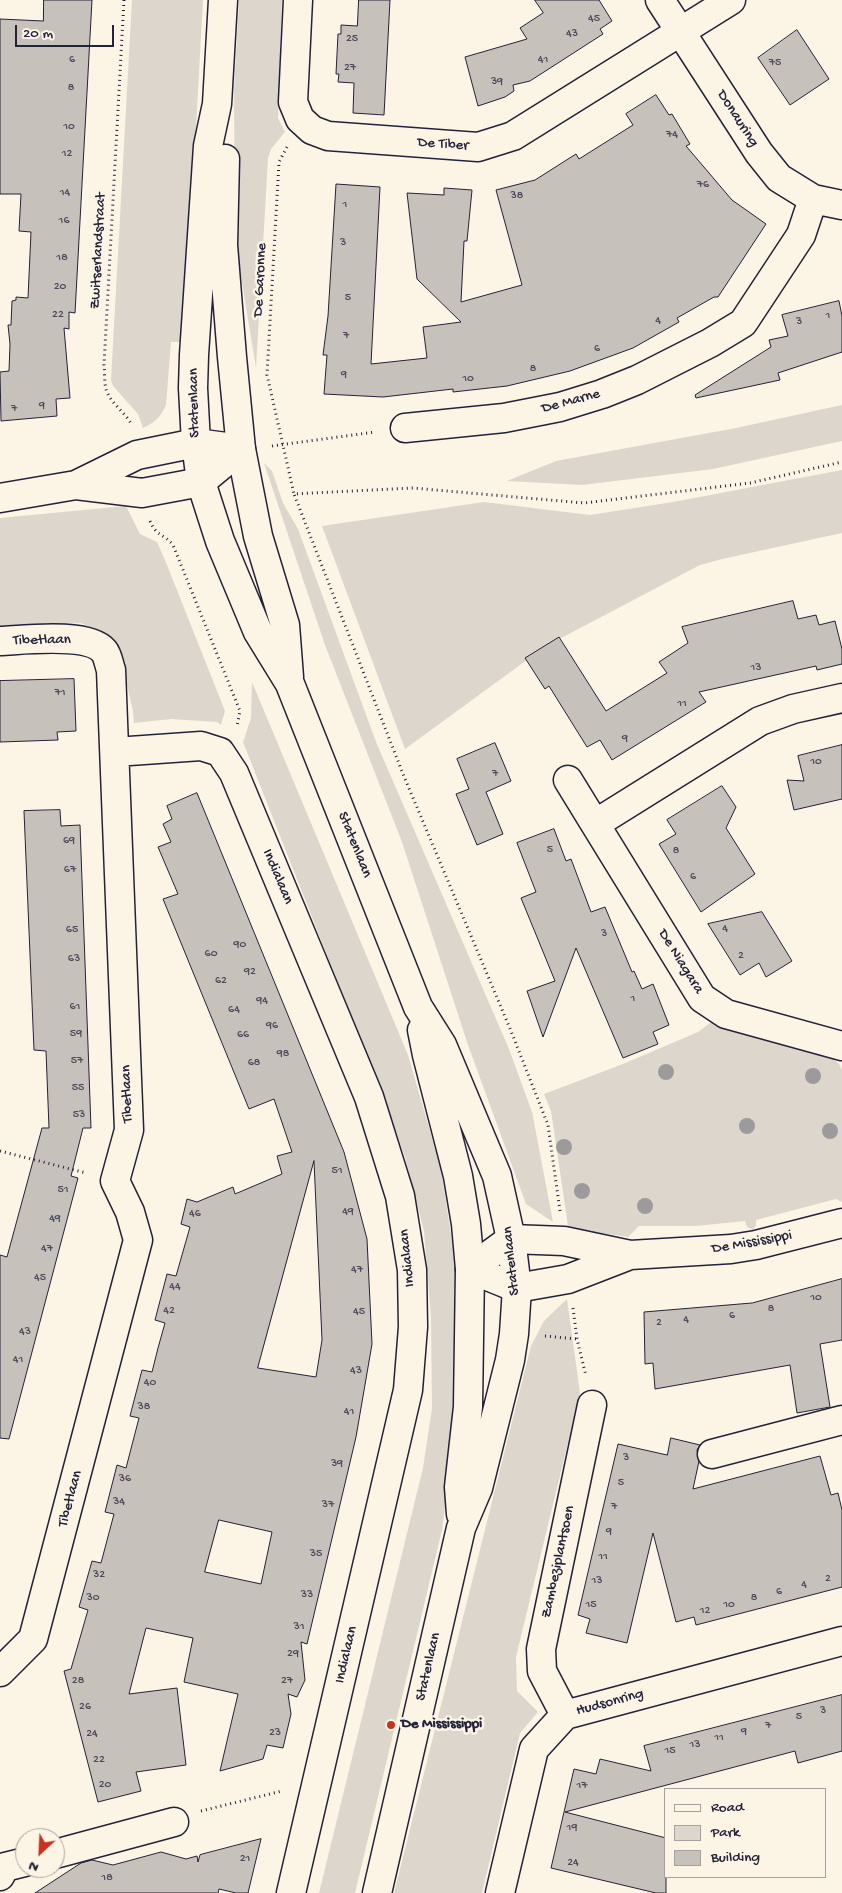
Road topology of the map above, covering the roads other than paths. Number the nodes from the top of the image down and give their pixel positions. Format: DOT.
graph roads {
  1 [pos="222,0"];
  2 [pos="298,0"];
  3 [pos="660,0"];
  4 [pos="731,0"];
  5 [pos="681,32"];
  6 [pos="217,104"];
  7 [pos="813,199"];
  8 [pos="842,205"];
  9 [pos="405,428"];
  10 [pos="196,442"];
  11 [pos="242,449"];
  12 [pos="201,482"];
  13 [pos="76,485"];
  14 [pos="0,498"];
  15 [pos="0,641"];
  16 [pos="290,684"];
  17 [pos="842,698"];
  18 [pos="115,752"];
  19 [pos="568,780"];
  20 [pos="595,824"];
  21 [pos="418,1007"];
  22 [pos="842,1046"];
  23 [pos="842,1223"];
  24 [pos="512,1239"];
  25 [pos="630,1255"];
  26 [pos="470,1269"];
  27 [pos="517,1288"];
  28 [pos="592,1406"];
  29 [pos="842,1420"];
  30 [pos="712,1454"];
  31 [pos="461,1528"];
  32 [pos="842,1641"];
  33 [pos="0,1672"];
  34 [pos="565,1715"];
  35 [pos="174,1822"];
  36 [pos="65,1851"];
  37 [pos="15,1864"];
  38 [pos="0,1876"];
  39 [pos="291,1893"];
  40 [pos="377,1893"];
  41 [pos="502,1893"];
  1 -- 6 [label="street, Statenlaan"];
  2 -- 5 [label="street, De Tiber"];
  3 -- 5 [label="street, Donauring"];
  4 -- 5 [label="street, De Tiber"];
  5 -- 7 [label="street, Donauring"];
  6 -- 10 [label="street, Statenlaan"];
  6 -- 11 [label="street, Statenlaan"];
  7 -- 8 [label="street, Donauring"];
  7 -- 9 [label="street, De Marne"];
  10 -- 11 [label="street"];
  10 -- 12 [label="street, Statenlaan"];
  10 -- 13 [label="street"];
  11 -- 12 [label="street"];
  11 -- 16 [label="street, Statenlaan"];
  12 -- 13 [label="street"];
  12 -- 16 [label="street, Statenlaan"];
  13 -- 14 [label="street"];
  15 -- 18 [label="street, Tibetlaan"];
  16 -- 21 [label="street, Statenlaan"];
  17 -- 20 [label="street"];
  18 -- 33 [label="street, Tibetlaan"];
  18 -- 39 [label="street, Indialaan"];
  19 -- 20 [label="street, De Niagara"];
  20 -- 22 [label="street, De Niagara"];
  21 -- 24 [label="street, Statenlaan"];
  21 -- 26 [label="street, Statenlaan"];
  23 -- 25 [label="street, De Mississippi"];
  24 -- 25 [label="street, De Mississippi"];
  24 -- 26 [label="street"];
  24 -- 27 [label="street, Statenlaan"];
  25 -- 27 [label="street, De Mississippi"];
  26 -- 27 [label="street"];
  26 -- 31 [label="street, Statenlaan"];
  27 -- 31 [label="street, Statenlaan"];
  28 -- 34 [label="street, Zambeziplantsoen"];
  29 -- 30 [label="street"];
  31 -- 40 [label="street, Statenlaan"];
  32 -- 34 [label="street, Hudsonring"];
  34 -- 41 [label="street, Hudsonring"];
  35 -- 36 [label="street"];
  37 -- 38 [label="street"];
}
